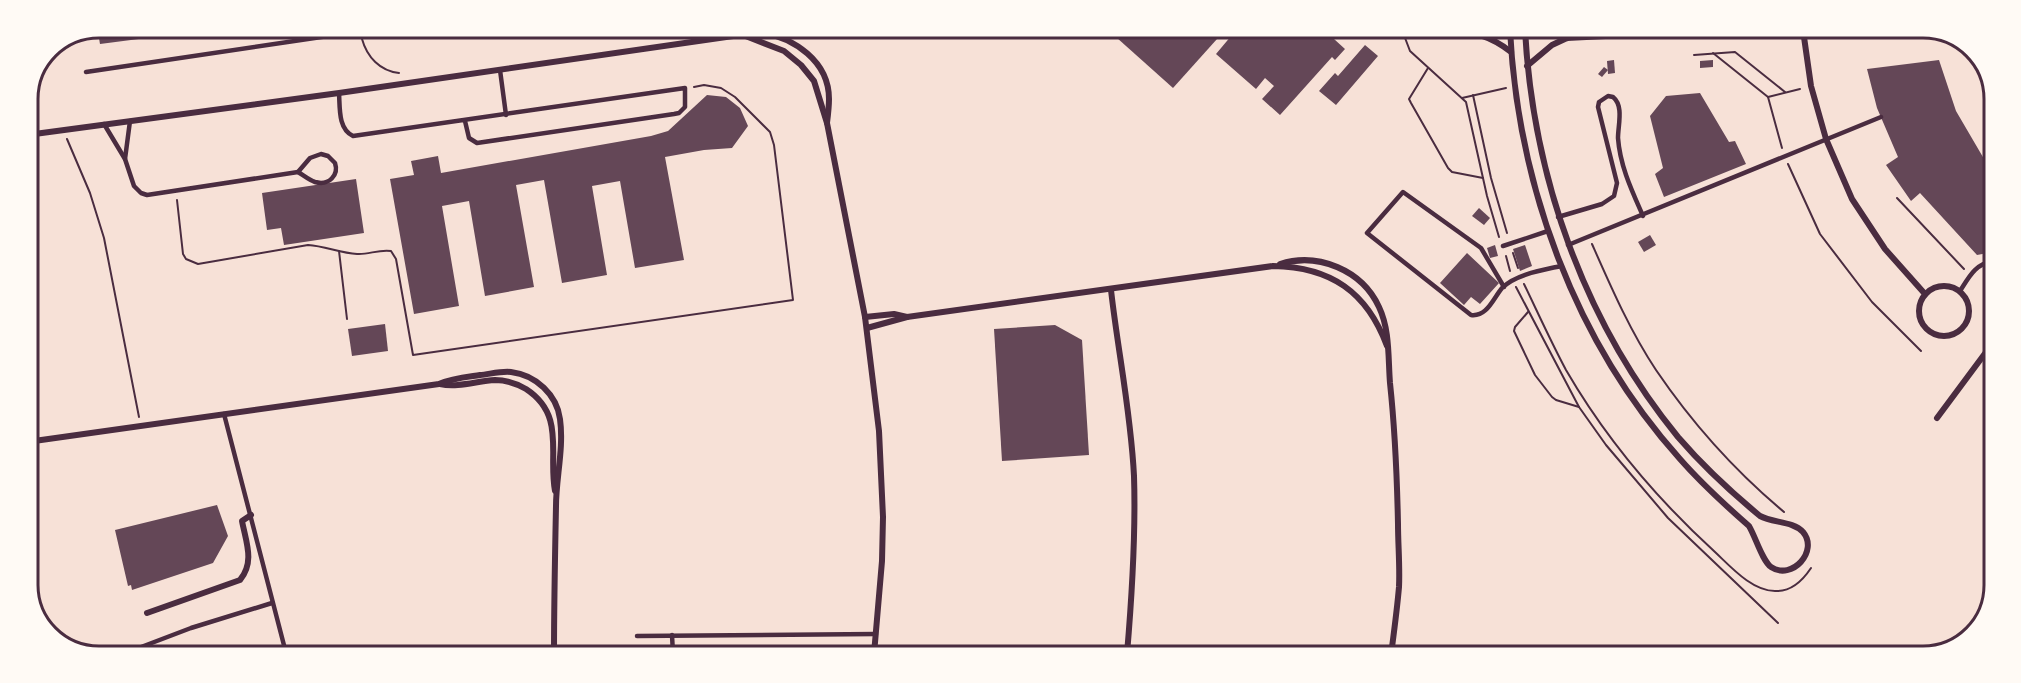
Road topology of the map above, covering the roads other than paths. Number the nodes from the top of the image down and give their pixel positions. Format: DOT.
graph roads {
  1 [pos="307,38"];
  2 [pos="722,38"];
  3 [pos="751,38"];
  4 [pos="785,38"];
  5 [pos="1489,38"];
  6 [pos="1510,38"];
  7 [pos="1525,38"];
  8 [pos="1567,38"];
  9 [pos="1804,38"];
  10 [pos="1511,52"];
  11 [pos="1527,66"];
  12 [pos="500,70"];
  13 [pos="86,72"];
  14 [pos="339,93"];
  15 [pos="506,115"];
  16 [pos="1881,117"];
  17 [pos="130,121"];
  18 [pos="465,121"];
  19 [pos="827,123"];
  20 [pos="104,124"];
  21 [pos="38,133"];
  22 [pos="1826,140"];
  23 [pos="125,159"];
  24 [pos="298,172"];
  25 [pos="1643,216"];
  26 [pos="1558,217"];
  27 [pos="1548,231"];
  28 [pos="1568,245"];
  29 [pos="1503,246"];
  30 [pos="1983,264"];
  31 [pos="1561,266"];
  32 [pos="1273,267"];
  33 [pos="1503,287"];
  34 [pos="1111,290"];
  35 [pos="1960,291"];
  36 [pos="1926,294"];
  37 [pos="866,316"];
  38 [pos="907,317"];
  39 [pos="867,328"];
  40 [pos="1387,346"];
  41 [pos="1984,355"];
  42 [pos="440,384"];
  43 [pos="224,414"];
  44 [pos="1937,418"];
  45 [pos="38,440"];
  46 [pos="556,496"];
  47 [pos="251,515"];
  48 [pos="272,603"];
  49 [pos="147,613"];
  50 [pos="876,634"];
  51 [pos="672,635"];
  52 [pos="637,636"];
  53 [pos="146,645"];
  54 [pos="284,645"];
  55 [pos="554,645"];
  56 [pos="673,645"];
  57 [pos="875,645"];
  58 [pos="1128,645"];
  59 [pos="1392,645"];
  1 -- 13 [label="lane"];
  2 -- 12 [label="street"];
  3 -- 19 [label="street"];
  4 -- 19 [label="street"];
  5 -- 10 [label="street"];
  6 -- 10 [label="street"];
  7 -- 11 [label="street"];
  8 -- 11 [label="street"];
  9 -- 22 [label="street"];
  10 -- 27 [label="street"];
  11 -- 26 [label="street"];
  12 -- 14 [label="street"];
  12 -- 15 [label="lane"];
  14 -- 17 [label="street"];
  14 -- 18 [label="lane"];
  15 -- 18 [label="lane"];
  15 -- 18 [label="lane"];
  16 -- 22 [label="lane"];
  17 -- 20 [label="street"];
  17 -- 23 [label="lane"];
  19 -- 37 [label="street"];
  20 -- 21 [label="street"];
  20 -- 23 [label="lane"];
  22 -- 25 [label="lane"];
  22 -- 36 [label="street"];
  23 -- 24 [label="lane"];
  24 -- 24 [label="lane"];
  25 -- 26 [label="lane"];
  25 -- 28 [label="lane"];
  26 -- 28 [label="street"];
  27 -- 29 [label="lane"];
  27 -- 31 [label="street"];
  28 -- 31 [label="street"];
  30 -- 35 [label="lane"];
  31 -- 33 [label="lane"];
  32 -- 34 [label="street"];
  32 -- 40 [label="street"];
  32 -- 40 [label="street"];
  33 -- 33 [label="lane"];
  34 -- 38 [label="street"];
  34 -- 58 [label="street"];
  35 -- 36 [label="street"];
  35 -- 36 [label="street"];
  37 -- 38 [label="street"];
  37 -- 39 [label="street"];
  38 -- 39 [label="street"];
  39 -- 50 [label="street"];
  40 -- 59 [label="street"];
  41 -- 44 [label="street"];
  42 -- 43 [label="street"];
  42 -- 46 [label="street"];
  42 -- 46 [label="street"];
  43 -- 45 [label="street"];
  43 -- 47 [label="lane"];
  46 -- 55 [label="street"];
  47 -- 48 [label="lane"];
  47 -- 49 [label="street"];
  48 -- 53 [label="lane"];
  48 -- 54 [label="lane"];
  50 -- 51 [label="lane"];
  50 -- 57 [label="street"];
  51 -- 52 [label="lane"];
  51 -- 56 [label="lane"];
}
